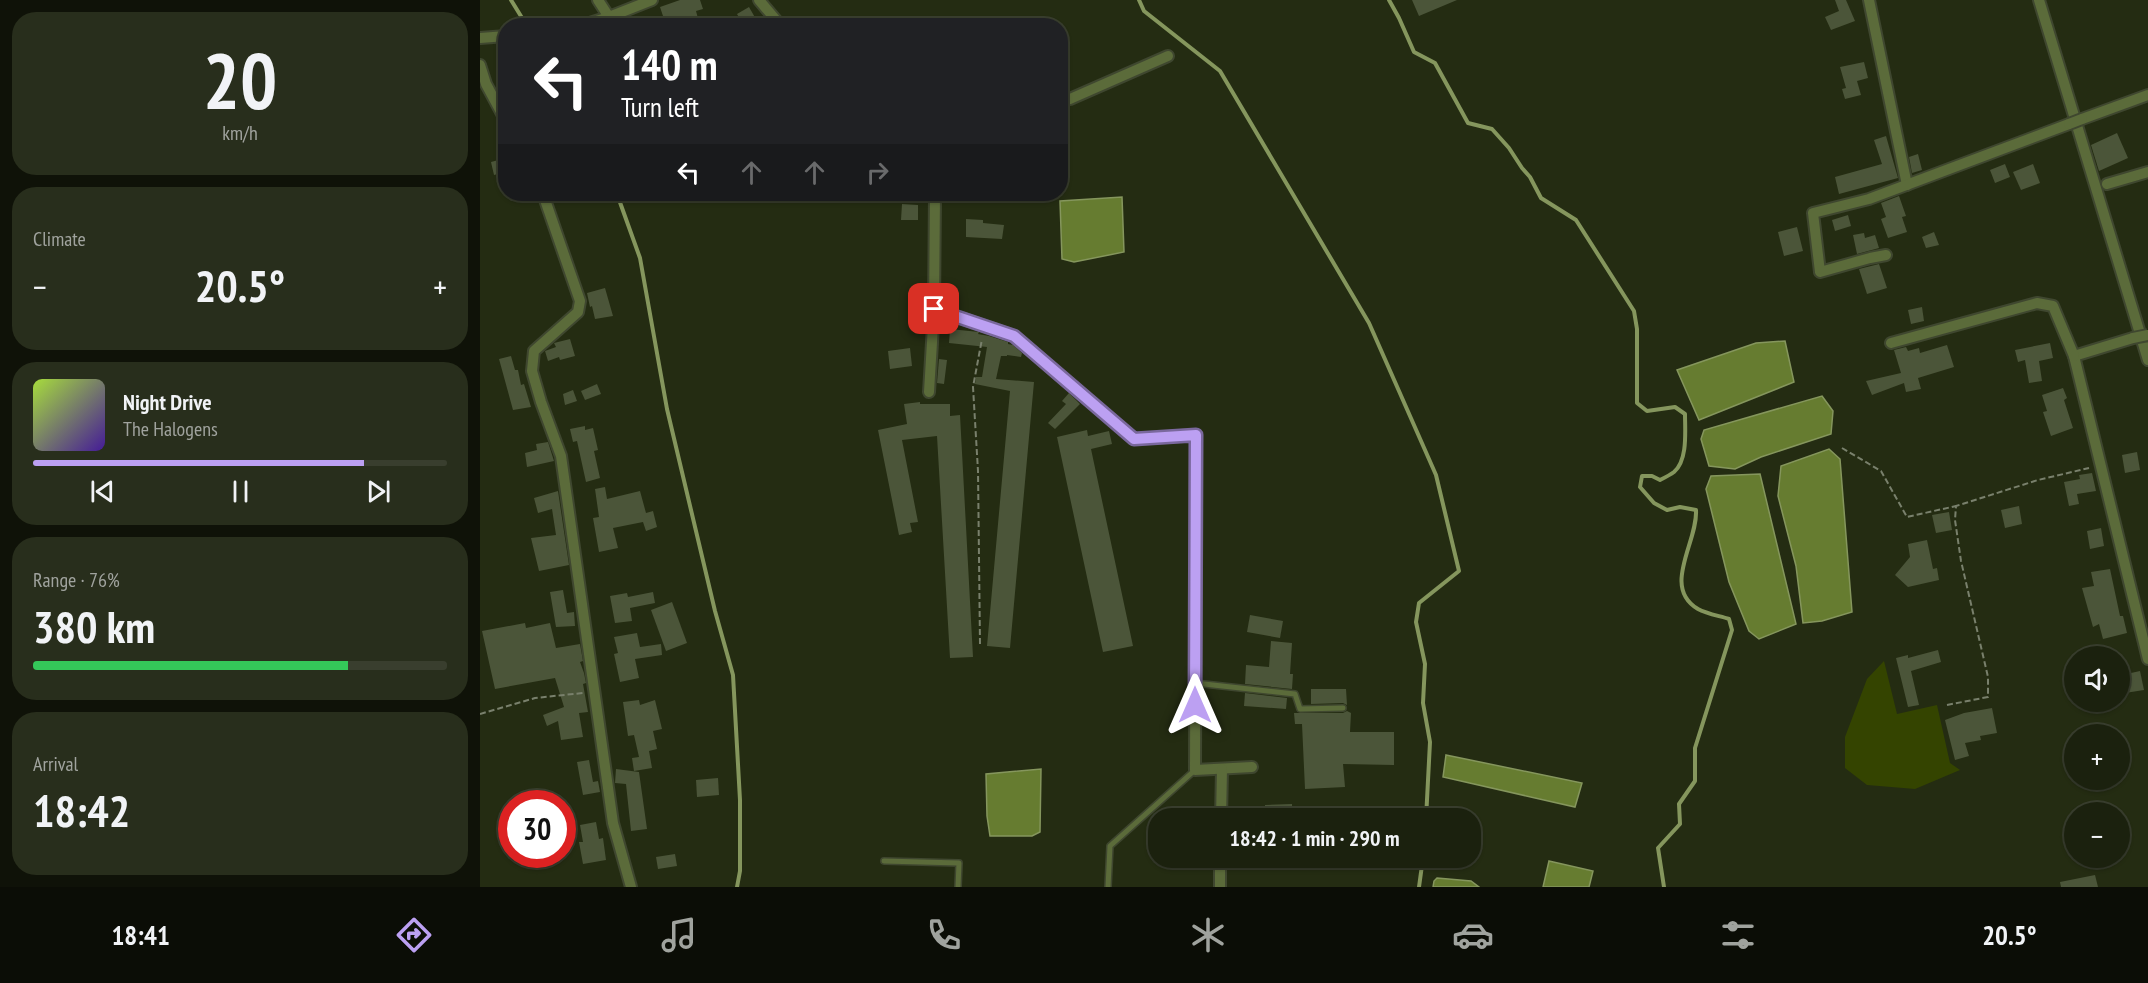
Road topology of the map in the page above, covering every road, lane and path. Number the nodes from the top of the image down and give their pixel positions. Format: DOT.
graph roads {
  1 [pos="598,0"];
  2 [pos="652,0"];
  3 [pos="759,0"];
  4 [pos="1869,0"];
  5 [pos="2039,0"];
  6 [pos="609,18"];
  7 [pos="774,18"];
  8 [pos="498,37"];
  9 [pos="480,38"];
  10 [pos="1168,56"];
  11 [pos="480,65"];
  12 [pos="2148,95"];
  13 [pos="1068,99"];
  14 [pos="498,106"];
  15 [pos="2148,172"];
  16 [pos="2107,184"];
  17 [pos="1907,185"];
  18 [pos="545,201"];
  19 [pos="935,201"];
  20 [pos="1886,255"];
  21 [pos="934,309"];
  22 [pos="985,327"];
  23 [pos="2148,335"];
  24 [pos="1891,343"];
  25 [pos="2074,356"];
  26 [pos="2148,360"];
  27 [pos="928,392"];
  28 [pos="1842,448"];
  29 [pos="2101,465"];
  30 [pos="1956,506"];
  31 [pos="980,644"];
  32 [pos="2148,658"];
  33 [pos="1195,683"];
  34 [pos="594,692"];
  35 [pos="1947,705"];
  36 [pos="1343,708"];
  37 [pos="480,714"];
  38 [pos="1252,767"];
  39 [pos="1222,769"];
  40 [pos="1195,770"];
  41 [pos="1221,808"];
  42 [pos="884,861"];
  43 [pos="1220,868"];
  44 [pos="631,887"];
  45 [pos="958,887"];
  46 [pos="1108,887"];
  47 [pos="1220,887"];
  1 -- 6 [label="street"];
  2 -- 6 [label="street"];
  3 -- 7 [label="street"];
  4 -- 17 [label="street"];
  5 -- 26 [label="street"];
  8 -- 9 [label="street"];
  10 -- 13 [label="street"];
  11 -- 14 [label="street"];
  12 -- 17 [label="street, bridge"];
  15 -- 16 [label="street"];
  17 -- 20 [label="street"];
  18 -- 34 [label="street"];
  19 -- 21 [label="street"];
  21 -- 22 [label="street"];
  21 -- 27 [label="street"];
  22 -- 31 [label="path"];
  22 -- 33 [label="street"];
  23 -- 25 [label="street, bridge"];
  24 -- 25 [label="street"];
  25 -- 29 [label="street"];
  28 -- 30 [label="path"];
  29 -- 30 [label="path"];
  29 -- 32 [label="street"];
  30 -- 35 [label="path"];
  33 -- 36 [label="lane"];
  33 -- 40 [label="street"];
  34 -- 37 [label="path"];
  34 -- 44 [label="street"];
  38 -- 39 [label="street"];
  39 -- 40 [label="street"];
  39 -- 41 [label="street"];
  40 -- 46 [label="lane"];
  42 -- 45 [label="lane"];
  43 -- 47 [label="street"];
}
